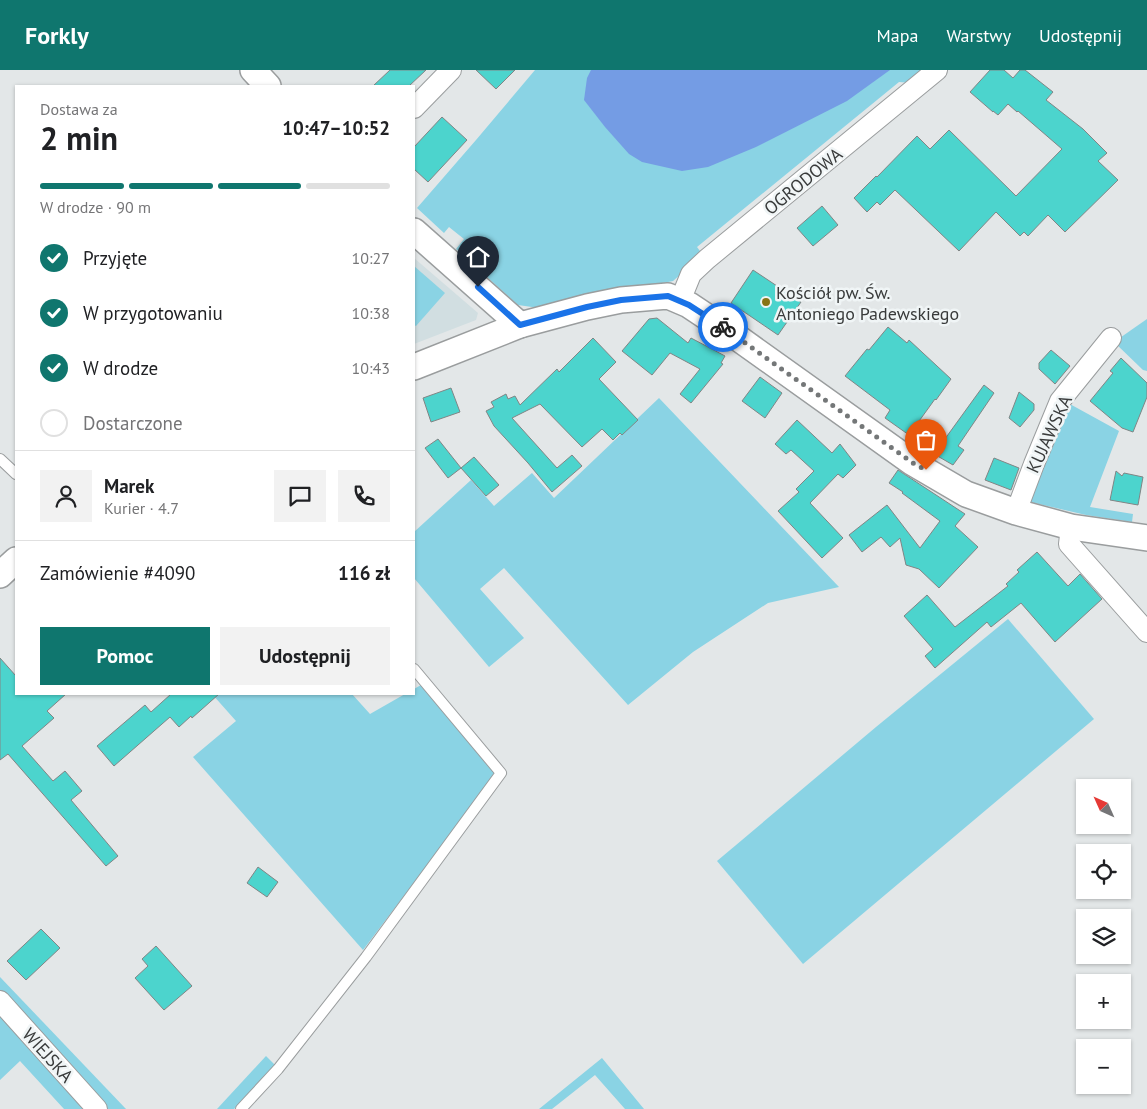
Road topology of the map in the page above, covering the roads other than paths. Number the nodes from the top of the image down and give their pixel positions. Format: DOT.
graph roads {
  1 [pos="253,70"];
  2 [pos="451,70"];
  3 [pos="938,70"];
  4 [pos="267,85"];
  5 [pos="415,107"];
  6 [pos="415,232"];
  7 [pos="680,301"];
  8 [pos="520,325"];
  9 [pos="1110,338"];
  10 [pos="415,366"];
  11 [pos="0,459"];
  12 [pos="15,473"];
  13 [pos="1016,512"];
  14 [pos="1071,526"];
  15 [pos="1147,538"];
  16 [pos="15,561"];
  17 [pos="0,575"];
  18 [pos="1147,632"];
  19 [pos="415,670"];
  20 [pos="0,1001"];
  21 [pos="97,1109"];
  22 [pos="241,1109"];
  1 -- 4 [label="street"];
  2 -- 5 [label="street"];
  3 -- 7 [label="street, OGRODOWA"];
  6 -- 8 [label="street"];
  7 -- 8 [label="street"];
  7 -- 13 [label="street"];
  8 -- 10 [label="street"];
  9 -- 13 [label="street, KUJAWSKA"];
  11 -- 12 [label="lane"];
  13 -- 14 [label="street"];
  14 -- 15 [label="street"];
  14 -- 18 [label="street"];
  16 -- 17 [label="street"];
  19 -- 22 [label="lane"];
  20 -- 21 [label="street, WIEJSKA"];
}
